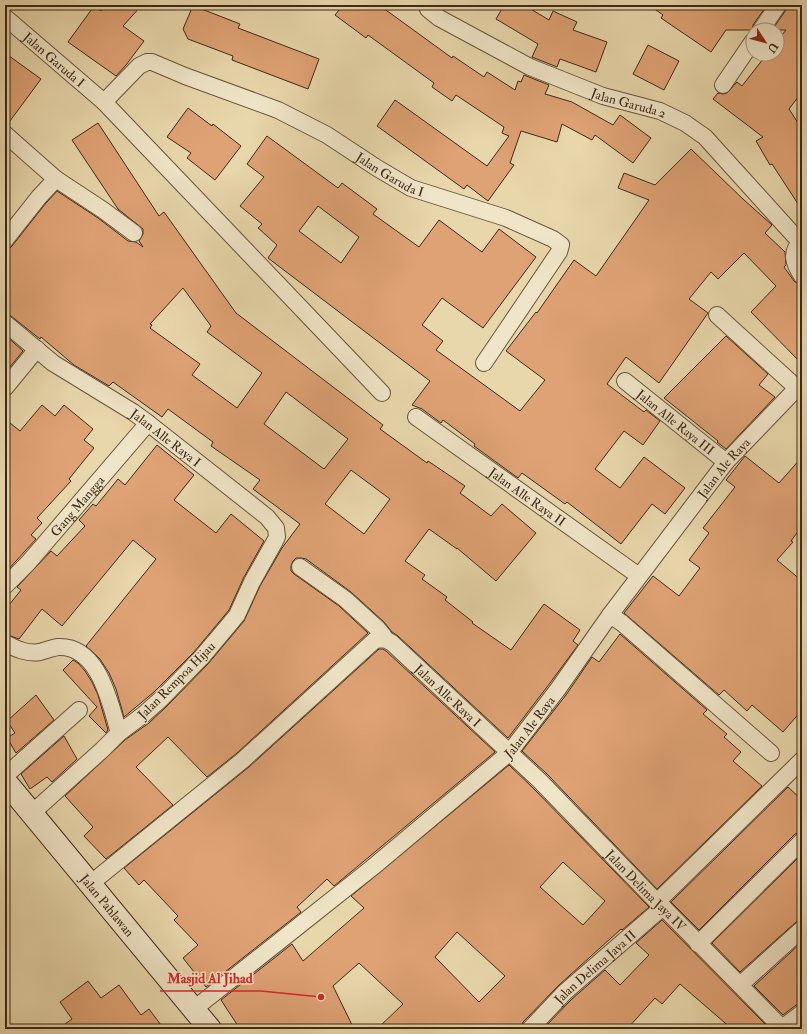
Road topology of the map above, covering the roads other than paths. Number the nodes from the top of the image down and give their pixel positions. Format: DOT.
graph roads {
  1 [pos="427,5"];
  2 [pos="778,5"];
  3 [pos="5,17"];
  4 [pos="766,22"];
  5 [pos="745,53"];
  6 [pos="723,85"];
  7 [pos="104,102"];
  8 [pos="5,134"];
  9 [pos="56,179"];
  10 [pos="134,233"];
  11 [pos="5,240"];
  12 [pos="801,242"];
  13 [pos="802,276"];
  14 [pos="717,315"];
  15 [pos="5,324"];
  16 [pos="37,349"];
  17 [pos="484,363"];
  18 [pos="625,381"];
  19 [pos="800,386"];
  20 [pos="5,388"];
  21 [pos="382,393"];
  22 [pos="416,417"];
  23 [pos="148,423"];
  24 [pos="726,462"];
  25 [pos="275,541"];
  26 [pos="300,567"];
  27 [pos="639,576"];
  28 [pos="5,586"];
  29 [pos="610,615"];
  30 [pos="385,639"];
  31 [pos="5,643"];
  32 [pos="79,710"];
  33 [pos="119,733"];
  34 [pos="509,753"];
  35 [pos="771,753"];
  36 [pos="802,760"];
  37 [pos="5,776"];
  38 [pos="5,781"];
  39 [pos="32,813"];
  40 [pos="802,841"];
  41 [pos="90,884"];
  42 [pos="660,904"];
  43 [pos="802,929"];
  44 [pos="698,944"];
  45 [pos="740,985"];
  46 [pos="194,1010"];
  47 [pos="802,1013"];
  48 [pos="210,1029"];
  49 [pos="530,1029"];
  50 [pos="783,1029"];
  1 -- 12 [label="street, Jalan Garuda 2"];
  2 -- 4 [label="street"];
  3 -- 7 [label="street, Jalan Garuda I"];
  5 -- 6 [label="street"];
  7 -- 17 [label="street, Jalan Garuda I"];
  7 -- 21 [label="street, Jalan Garuda I"];
  8 -- 9 [label="street"];
  9 -- 10 [label="street"];
  9 -- 11 [label="street"];
  12 -- 13 [label="street"];
  14 -- 19 [label="street"];
  15 -- 16 [label="street, Jalan Alle Raya I"];
  16 -- 20 [label="street"];
  16 -- 23 [label="street, Jalan Alle Raya I"];
  18 -- 24 [label="street, Jalan Alle Raya III"];
  19 -- 24 [label="street, Jalan Ale Raya"];
  22 -- 27 [label="street, Jalan Alle Raya II"];
  23 -- 25 [label="street, Jalan Alle Raya I"];
  23 -- 28 [label="street, Gang Mangga"];
  24 -- 27 [label="street, Jalan Ale Raya"];
  25 -- 33 [label="street, Jalan Rempoa Hijau"];
  26 -- 30 [label="street, Jalan Alle Raya I"];
  27 -- 29 [label="street, Jalan Ale Raya"];
  29 -- 34 [label="street, Jalan Ale Raya"];
  29 -- 35 [label="street"];
  30 -- 34 [label="street, Jalan Alle Raya I"];
  30 -- 41 [label="street"];
  31 -- 33 [label="street"];
  32 -- 37 [label="street"];
  33 -- 39 [label="street, Jalan Rempoa Hijau"];
  34 -- 42 [label="street, Jalan Delima Jaya IV"];
  34 -- 46 [label="street, Jalan Ale Raya"];
  36 -- 42 [label="street, Jalan Delima Jaya II"];
  38 -- 39 [label="main road, Jalan Pahlawan"];
  39 -- 41 [label="main road, Jalan Pahlawan"];
  40 -- 44 [label="street"];
  41 -- 46 [label="main road, Jalan Pahlawan"];
  42 -- 44 [label="street, Jalan Delima Jaya IV"];
  42 -- 49 [label="street, Jalan Delima Jaya II"];
  43 -- 45 [label="street"];
  44 -- 45 [label="street, Jalan Delima Jaya IV"];
  45 -- 50 [label="street, Jalan Delima Jaya IV"];
  46 -- 48 [label="main road, Jalan Pahlawan"];
  47 -- 50 [label="street"];
}
